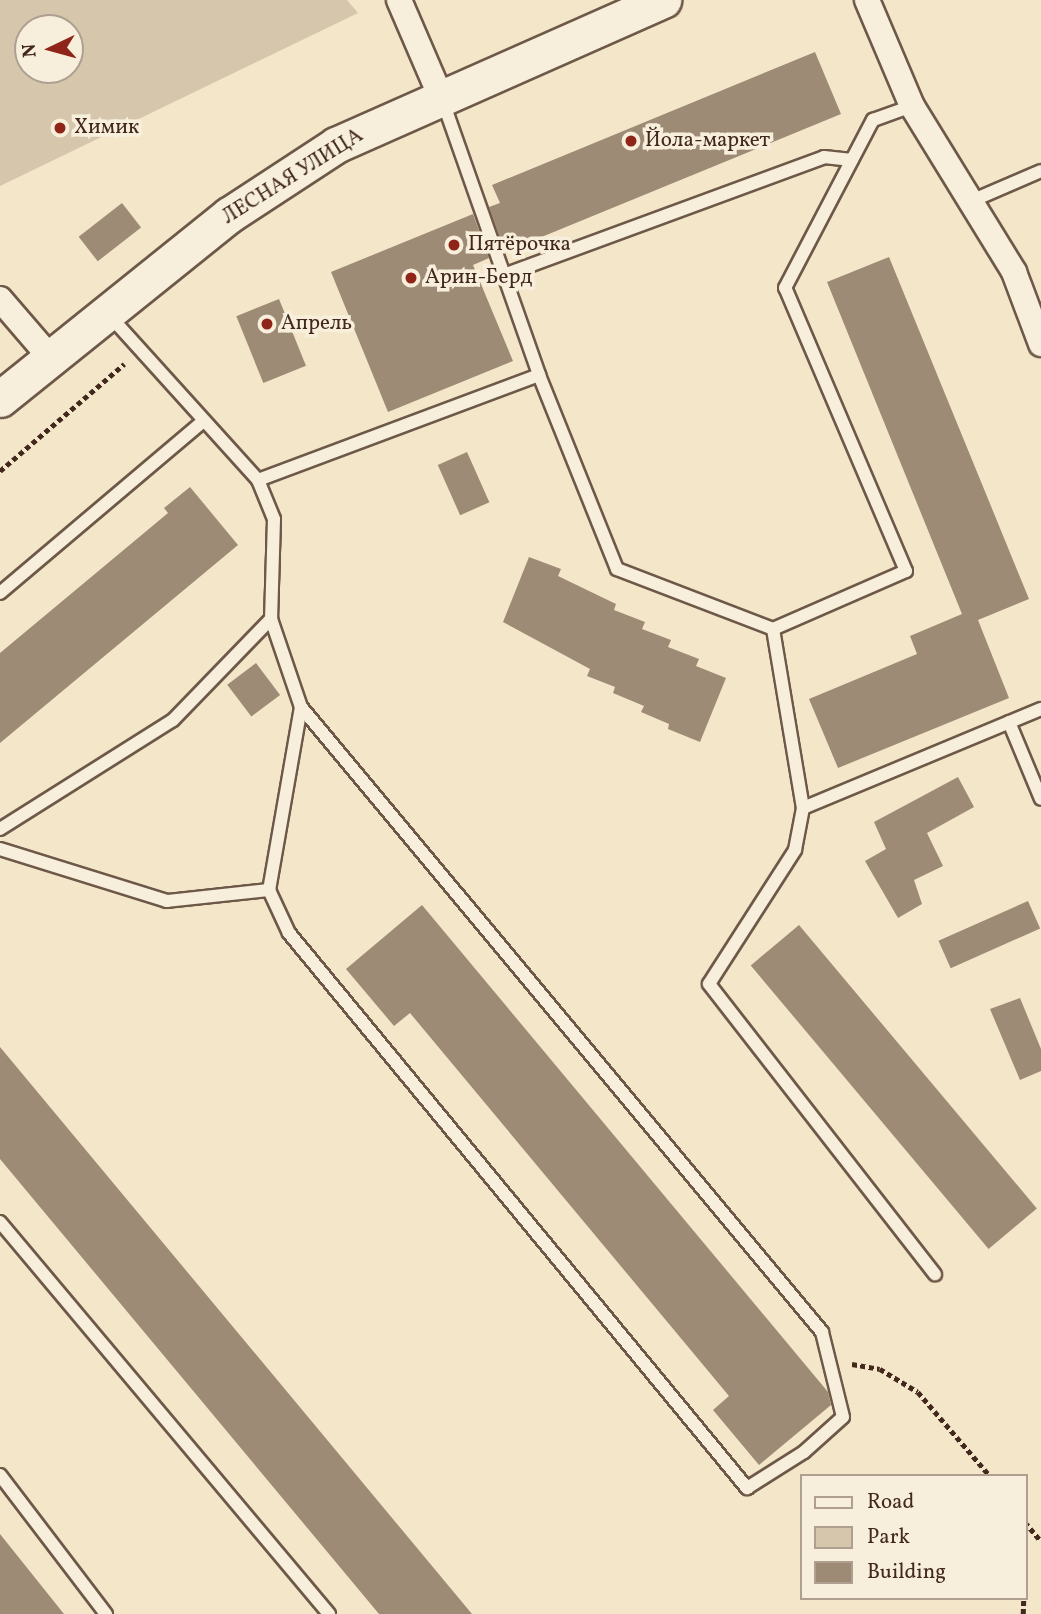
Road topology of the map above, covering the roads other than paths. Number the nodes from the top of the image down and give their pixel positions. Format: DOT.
graph roads {
  1 [pos="399,0"];
  2 [pos="663,0"];
  3 [pos="867,0"];
  4 [pos="440,95"];
  5 [pos="912,106"];
  6 [pos="852,160"];
  7 [pos="1041,171"];
  8 [pos="969,202"];
  9 [pos="504,275"];
  10 [pos="0,299"];
  11 [pos="106,312"];
  12 [pos="1041,344"];
  13 [pos="49,356"];
  14 [pos="539,375"];
  15 [pos="0,399"];
  16 [pos="202,422"];
  17 [pos="258,480"];
  18 [pos="0,593"];
  19 [pos="271,619"];
  20 [pos="773,629"];
  21 [pos="301,707"];
  22 [pos="1041,709"];
  23 [pos="1009,722"];
  24 [pos="1041,799"];
  25 [pos="803,808"];
  26 [pos="0,829"];
  27 [pos="0,849"];
  28 [pos="269,890"];
  29 [pos="0,1222"];
  30 [pos="935,1274"];
  31 [pos="0,1475"];
  32 [pos="106,1614"];
  33 [pos="329,1614"];
  1 -- 4 [label="street"];
  2 -- 4 [label="main road, ЛЕСНАЯ УЛИЦА"];
  3 -- 5 [label="street"];
  4 -- 9 [label="lane"];
  4 -- 11 [label="main road, ЛЕСНАЯ УЛИЦА"];
  5 -- 6 [label="lane"];
  5 -- 8 [label="street"];
  6 -- 9 [label="lane"];
  6 -- 20 [label="lane"];
  7 -- 8 [label="lane"];
  8 -- 12 [label="street"];
  9 -- 14 [label="lane"];
  10 -- 13 [label="street"];
  11 -- 13 [label="main road, ЛЕСНАЯ УЛИЦА"];
  11 -- 16 [label="lane"];
  13 -- 15 [label="main road, ЛЕСНАЯ УЛИЦА"];
  14 -- 17 [label="lane"];
  14 -- 20 [label="lane"];
  16 -- 17 [label="lane"];
  16 -- 18 [label="lane"];
  17 -- 19 [label="lane"];
  19 -- 21 [label="lane"];
  19 -- 26 [label="lane"];
  20 -- 25 [label="lane"];
  21 -- 28 [label="lane"];
  21 -- 28 [label="lane"];
  22 -- 23 [label="lane"];
  23 -- 24 [label="lane"];
  23 -- 25 [label="lane"];
  25 -- 30 [label="lane"];
  27 -- 28 [label="lane"];
  29 -- 33 [label="lane"];
  31 -- 32 [label="lane"];
}
